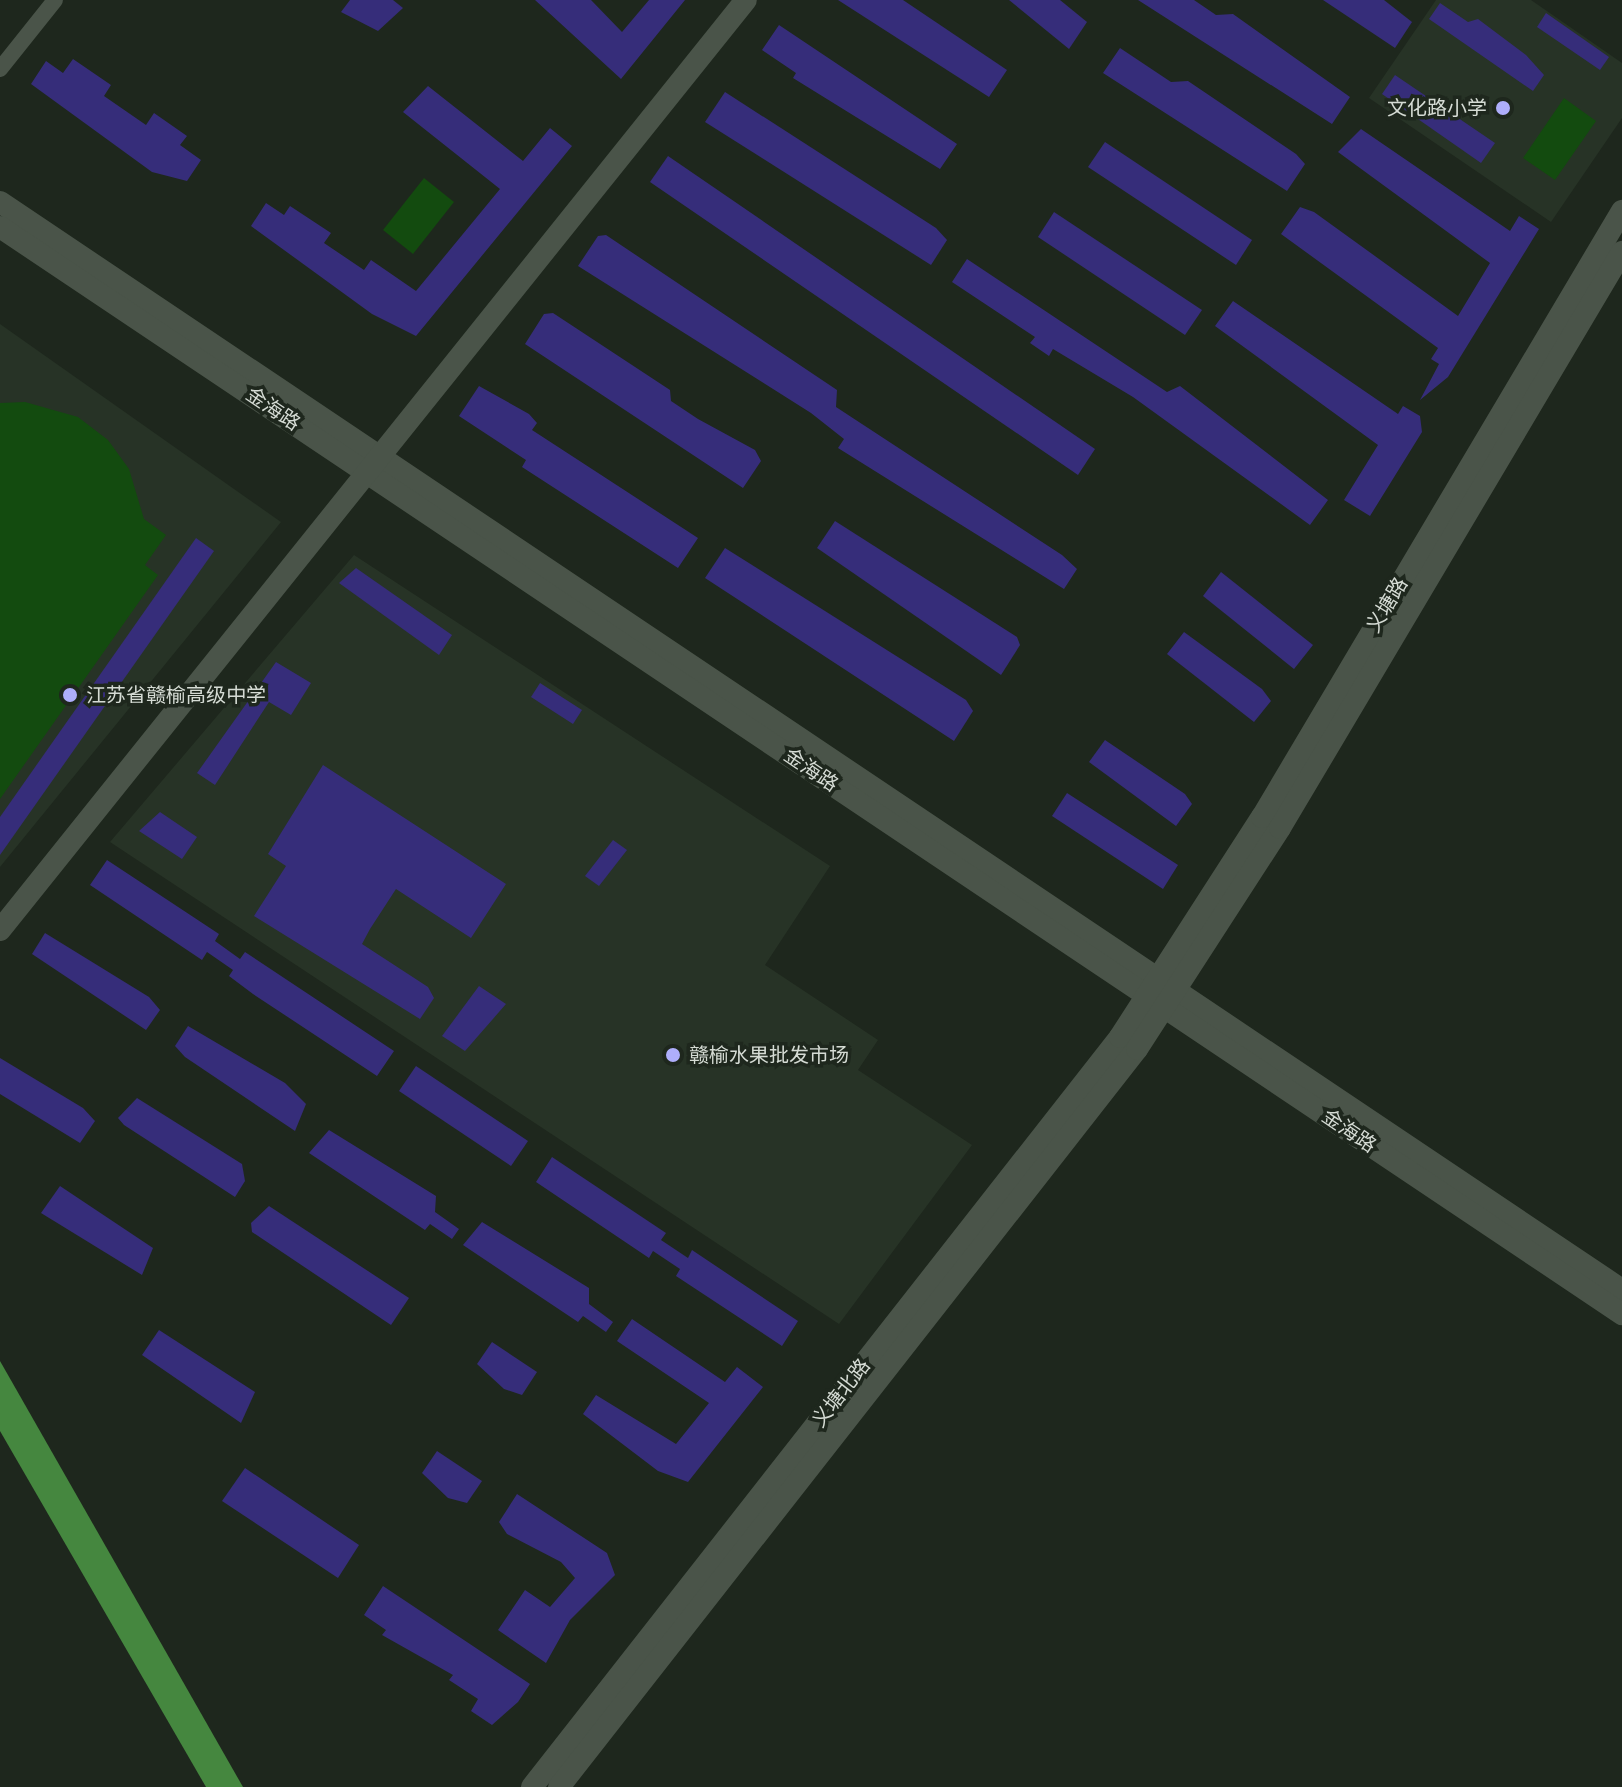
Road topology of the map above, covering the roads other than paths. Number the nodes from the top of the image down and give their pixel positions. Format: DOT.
graph roads {
  1 [pos="55,0"];
  2 [pos="746,0"];
  3 [pos="0,69"];
  4 [pos="0,202"];
  5 [pos="1622,211"];
  6 [pos="0,227"];
  7 [pos="1622,252"];
  8 [pos="372,463"];
  9 [pos="0,930"];
  10 [pos="1163,994"];
  11 [pos="1622,1290"];
  12 [pos="1622,1314"];
  13 [pos="532,1787"];
  14 [pos="559,1787"];
  1 -- 3 [label="street"];
  2 -- 8 [label="main road"];
  4 -- 8 [label="main road, 金海路"];
  5 -- 10 [label="main road, 义塘路"];
  6 -- 8 [label="main road, 金海路"];
  7 -- 10 [label="main road, 义塘路"];
  8 -- 9 [label="main road"];
  8 -- 10 [label="main road, 金海路"];
  10 -- 11 [label="main road, 金海路"];
  10 -- 12 [label="main road, 金海路"];
  10 -- 13 [label="main road, 义塘北路"];
  10 -- 14 [label="main road, 义塘北路"];
}
